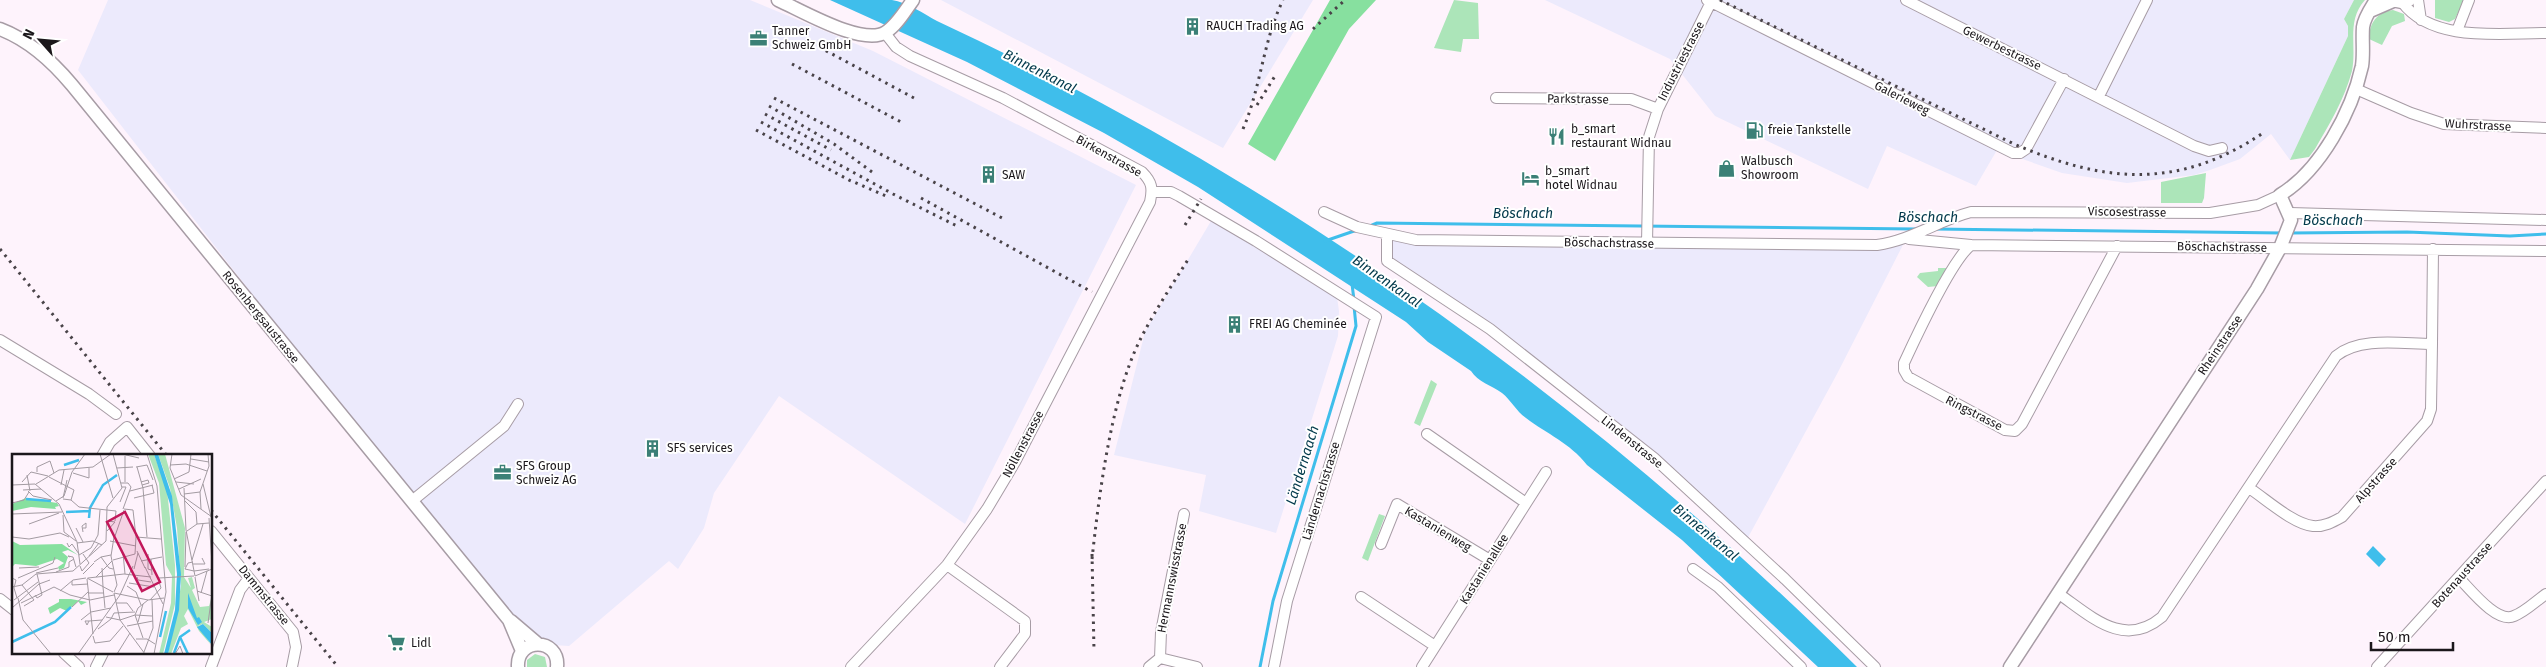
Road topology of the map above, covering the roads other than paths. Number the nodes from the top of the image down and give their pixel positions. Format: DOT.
graph roads {
  1 [pos="778,0"];
  2 [pos="913,0"];
  3 [pos="1906,0"];
  4 [pos="2147,0"];
  5 [pos="2418,0"];
  6 [pos="2469,0"];
  7 [pos="1710,1"];
  8 [pos="2399,1"];
  9 [pos="2373,6"];
  10 [pos="2421,20"];
  11 [pos="0,29"];
  12 [pos="2457,31"];
  13 [pos="2546,33"];
  14 [pos="880,35"];
  15 [pos="2064,79"];
  16 [pos="2356,88"];
  17 [pos="2099,96"];
  18 [pos="1496,98"];
  19 [pos="1658,109"];
  20 [pos="2546,128"];
  21 [pos="2222,148"];
  22 [pos="1152,192"];
  23 [pos="2280,195"];
  24 [pos="1324,212"];
  25 [pos="1971,212"];
  26 [pos="2290,217"];
  27 [pos="2546,220"];
  28 [pos="1387,235"];
  29 [pos="1899,242"];
  30 [pos="1647,243"];
  31 [pos="2282,245"];
  32 [pos="1971,246"];
  33 [pos="2117,246"];
  34 [pos="2433,250"];
  35 [pos="2546,251"];
  36 [pos="0,340"];
  37 [pos="2432,344"];
  38 [pos="518,404"];
  39 [pos="116,414"];
  40 [pos="1427,434"];
  41 [pos="103,454"];
  42 [pos="148,454"];
  43 [pos="1546,472"];
  44 [pos="2546,481"];
  45 [pos="2249,488"];
  46 [pos="412,500"];
  47 [pos="1526,503"];
  48 [pos="1184,514"];
  49 [pos="212,532"];
  50 [pos="1381,544"];
  51 [pos="1490,560"];
  52 [pos="947,565"];
  53 [pos="1693,569"];
  54 [pos="250,578"];
  55 [pos="2459,578"];
  56 [pos="2059,594"];
  57 [pos="2546,594"];
  58 [pos="0,598"];
  59 [pos="1360,598"];
  60 [pos="12,607"];
  61 [pos="509,620"];
  62 [pos="538,644"];
  63 [pos="1435,646"];
  64 [pos="65,654"];
  65 [pos="102,654"];
  66 [pos="1160,658"];
  67 [pos="517,662"];
  68 [pos="79,667"];
  69 [pos="96,667"];
  70 [pos="211,667"];
  71 [pos="292,667"];
  72 [pos="557,667"];
  73 [pos="851,667"];
  74 [pos="1000,667"];
  75 [pos="1149,667"];
  76 [pos="1197,667"];
  77 [pos="1274,667"];
  78 [pos="1422,667"];
  79 [pos="1801,667"];
  80 [pos="1875,667"];
  81 [pos="2010,667"];
  82 [pos="2377,667"];
  1 -- 14 [label="street"];
  2 -- 14 [label="street"];
  3 -- 15 [label="street, Gewerbestrasse"];
  4 -- 17 [label="street"];
  5 -- 10 [label="street"];
  6 -- 12 [label="street"];
  7 -- 15 [label="street, Galerieweg"];
  7 -- 19 [label="street, Industriestrasse"];
  8 -- 9 [label="street"];
  8 -- 10 [label="street"];
  9 -- 16 [label="street"];
  10 -- 12 [label="street"];
  11 -- 46 [label="street, Rosenbergsaustrasse"];
  12 -- 13 [label="street"];
  14 -- 22 [label="street, Birkenstrasse"];
  15 -- 17 [label="street, Gewerbestrasse"];
  16 -- 20 [label="street, Wuhrstrasse"];
  16 -- 23 [label="street"];
  17 -- 21 [label="street, Gewerbestrasse"];
  18 -- 19 [label="street, Parkstrasse"];
  19 -- 30 [label="street, Industriestrasse"];
  22 -- 52 [label="street, Nöllenstrasse"];
  22 -- 77 [label="street, Ländernachstrasse"];
  23 -- 25 [label="street, Viscosestrasse"];
  23 -- 26 [label="street"];
  24 -- 28 [label="street, Böschachstrasse"];
  25 -- 29 [label="street, Böschachstrasse"];
  26 -- 27 [label="street"];
  26 -- 31 [label="street, Rheinstrasse"];
  28 -- 30 [label="street, Böschachstrasse"];
  28 -- 80 [label="street, Lindenstrasse"];
  29 -- 30 [label="street, Böschachstrasse"];
  29 -- 32 [label="street, Böschachstrasse"];
  31 -- 33 [label="street, Böschachstrasse"];
  31 -- 34 [label="street, Böschachstrasse"];
  31 -- 56 [label="street, Rheinstrasse"];
  32 -- 33 [label="street, Böschachstrasse"];
  32 -- 33 [label="street, Ringstrasse"];
  34 -- 35 [label="street, Böschachstrasse"];
  34 -- 37 [label="street, Alpstrasse"];
  36 -- 39 [label="street"];
  37 -- 45 [label="street"];
  37 -- 45 [label="street, Alpstrasse"];
  38 -- 46 [label="street"];
  40 -- 47 [label="street"];
  41 -- 42 [label="street"];
  43 -- 47 [label="street, Kastanienallee"];
  44 -- 55 [label="street, Botenaustrasse"];
  45 -- 56 [label="street"];
  46 -- 61 [label="street, Rosenbergsaustrasse"];
  47 -- 51 [label="street, Kastanienallee"];
  48 -- 66 [label="street, Hermannswisstrasse"];
  49 -- 54 [label="street, Dammstrasse"];
  50 -- 51 [label="street, Kastanienweg"];
  51 -- 63 [label="street, Kastanienallee"];
  52 -- 73 [label="street, Nöllenstrasse"];
  52 -- 74 [label="street"];
  53 -- 79 [label="street"];
  54 -- 70 [label="street"];
  54 -- 71 [label="street, Dammstrasse"];
  55 -- 57 [label="street"];
  55 -- 82 [label="street, Botenaustrasse"];
  56 -- 81 [label="street, Rheinstrasse"];
  58 -- 60 [label="street"];
  59 -- 63 [label="street"];
  61 -- 62 [label="street, Rosenbergsaustrasse"];
  61 -- 67 [label="street, Rosenbergsaustrasse"];
  62 -- 67 [label="street"];
  62 -- 72 [label="street, Rosenbergsaustrasse"];
  63 -- 78 [label="street, Kastanienallee"];
  64 -- 68 [label="street"];
  65 -- 69 [label="street"];
  66 -- 75 [label="street"];
  66 -- 76 [label="street"];
}
